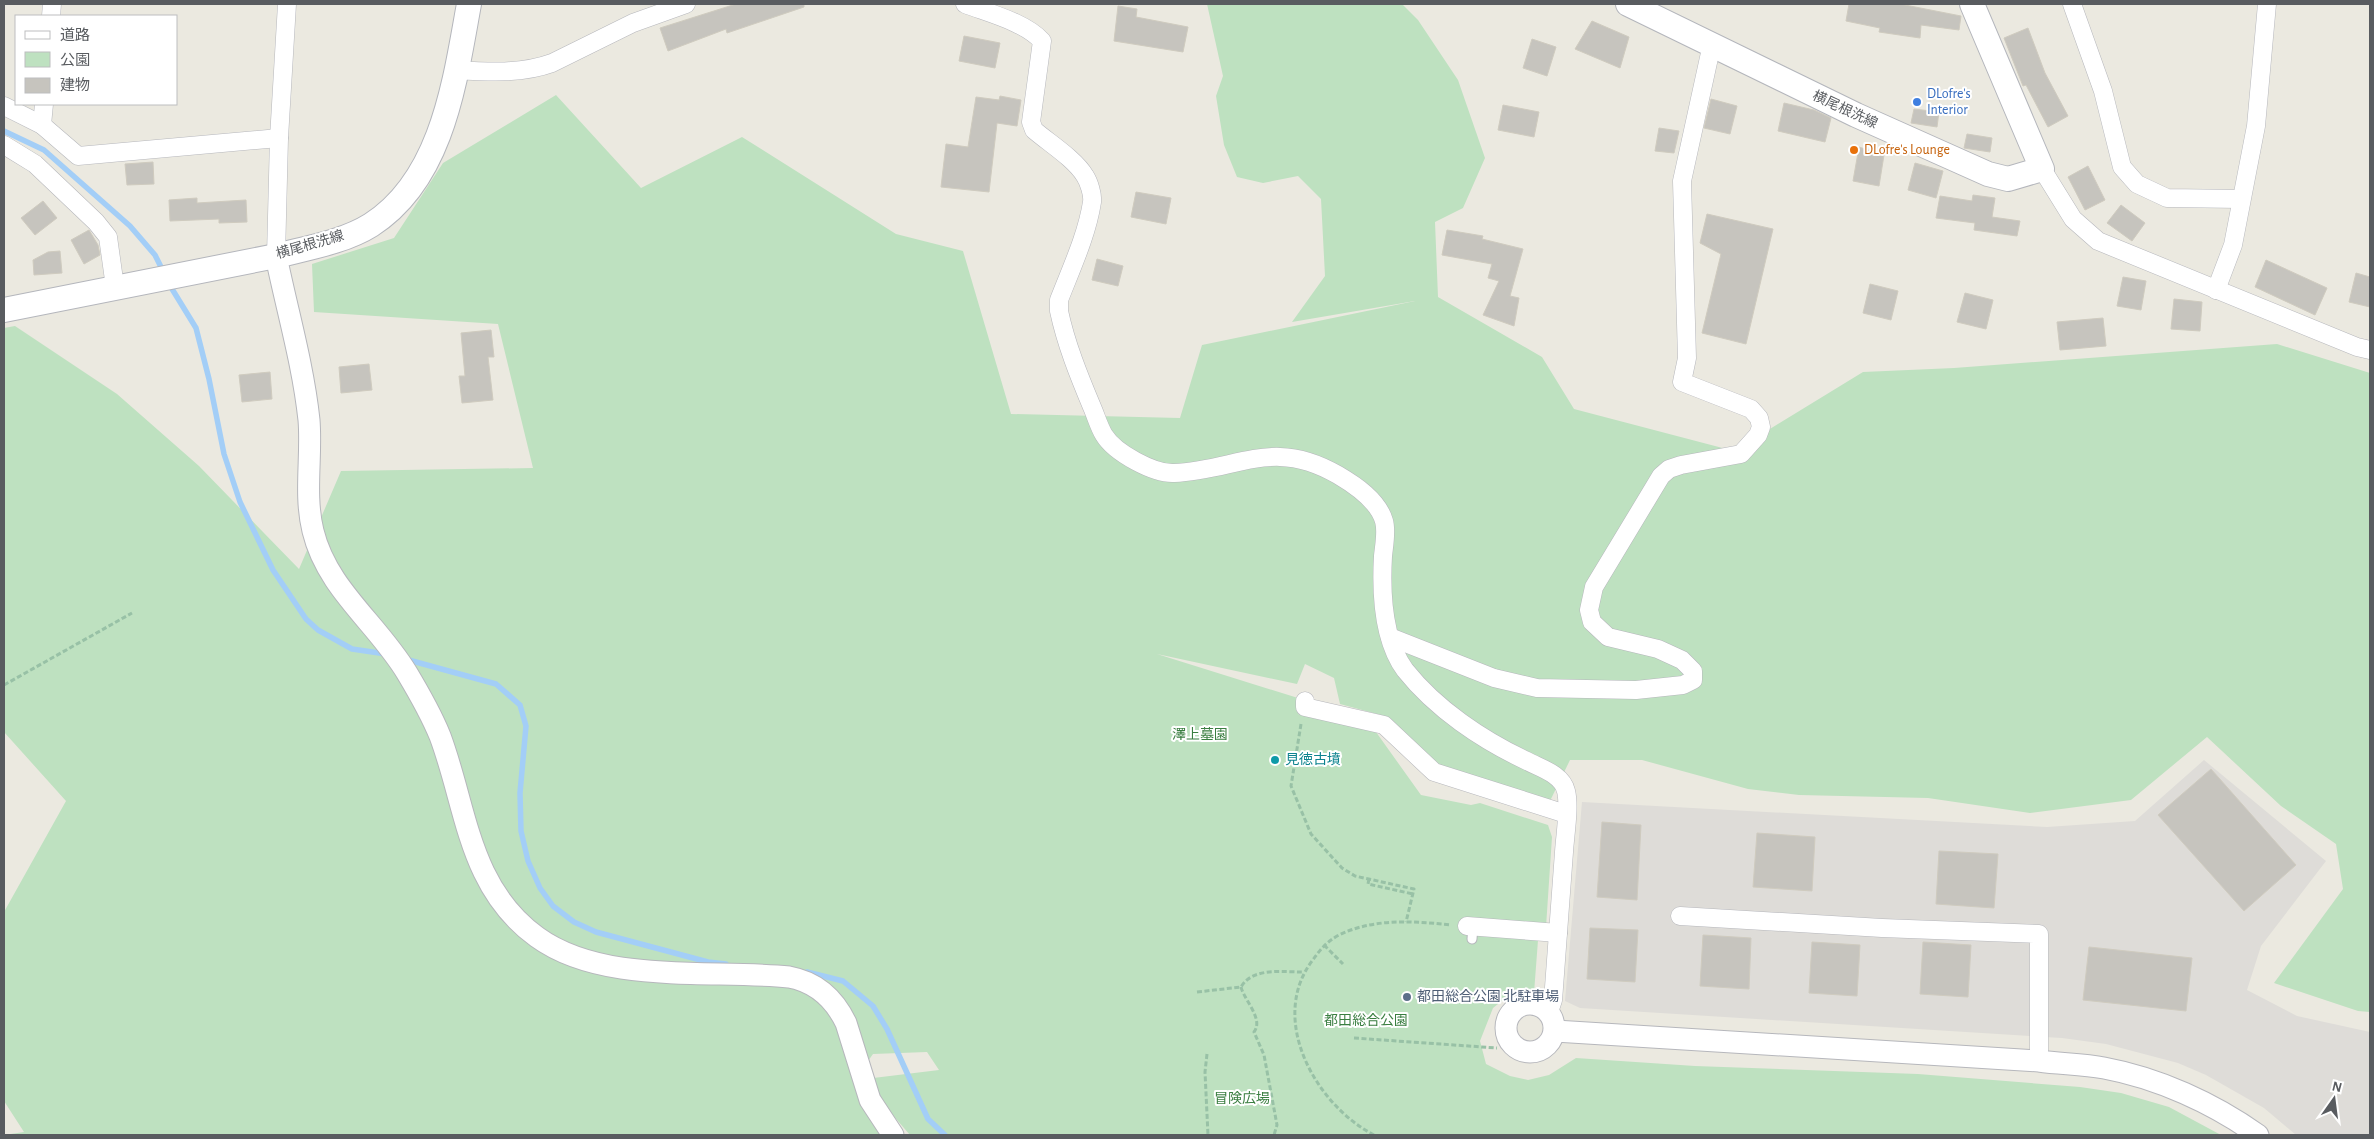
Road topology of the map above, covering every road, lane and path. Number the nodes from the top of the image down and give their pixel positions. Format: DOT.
graph roads {
  1 [pos="287,4"];
  2 [pos="470,4"];
  3 [pos="686,4"];
  4 [pos="965,4"];
  5 [pos="1628,4"];
  6 [pos="1972,4"];
  7 [pos="2072,4"];
  8 [pos="2267,4"];
  9 [pos="1712,44"];
  10 [pos="456,70"];
  11 [pos="44,105"];
  12 [pos="4,106"];
  13 [pos="42,125"];
  14 [pos="279,138"];
  15 [pos="4,145"];
  16 [pos="2042,169"];
  17 [pos="2241,199"];
  18 [pos="276,256"];
  19 [pos="115,288"];
  20 [pos="2216,290"];
  21 [pos="4,310"];
  22 [pos="2370,350"];
  23 [pos="132,613"];
  24 [pos="1390,637"];
  25 [pos="4,685"];
  26 [pos="1305,704"];
  27 [pos="1566,814"];
  28 [pos="1680,916"];
  29 [pos="1406,922"];
  30 [pos="1471,930"];
  31 [pos="1558,933"];
  32 [pos="1324,945"];
  33 [pos="1343,964"];
  34 [pos="1303,972"];
  35 [pos="1241,987"];
  36 [pos="1197,992"];
  37 [pos="1552,1022"];
  38 [pos="1354,1038"];
  39 [pos="1497,1048"];
  40 [pos="1207,1054"];
  41 [pos="2039,1061"];
  42 [pos="893,1135"];
  43 [pos="1208,1135"];
  44 [pos="1274,1135"];
  45 [pos="1374,1135"];
  46 [pos="2258,1135"];
  1 -- 14 [label="street"];
  2 -- 10 [label="main road, 横尾根洗線"];
  3 -- 10 [label="street"];
  4 -- 24 [label="street"];
  5 -- 9 [label="main road, 横尾根洗線"];
  6 -- 16 [label="main road"];
  7 -- 17 [label="street"];
  8 -- 17 [label="street"];
  9 -- 16 [label="main road, 横尾根洗線"];
  9 -- 24 [label="street"];
  10 -- 18 [label="main road, 横尾根洗線"];
  11 -- 13 [label="street"];
  12 -- 13 [label="street"];
  13 -- 14 [label="street"];
  14 -- 18 [label="street"];
  15 -- 19 [label="street"];
  16 -- 20 [label="street"];
  17 -- 20 [label="street"];
  18 -- 19 [label="main road, 横尾根洗線"];
  18 -- 42 [label="street"];
  19 -- 21 [label="main road, 横尾根洗線"];
  20 -- 22 [label="street"];
  23 -- 25 [label="path"];
  24 -- 27 [label="street"];
  26 -- 27 [label="street"];
  26 -- 29 [label="path"];
  27 -- 31 [label="street"];
  28 -- 41 [label="street"];
  29 -- 30 [label="path"];
  29 -- 32 [label="path"];
  30 -- 31 [label="street"];
  31 -- 37 [label="street"];
  32 -- 33 [label="path"];
  32 -- 34 [label="path"];
  34 -- 35 [label="path"];
  34 -- 45 [label="path"];
  35 -- 36 [label="path"];
  35 -- 44 [label="path"];
  37 -- 41 [label="street"];
  38 -- 39 [label="path"];
  40 -- 43 [label="path"];
  41 -- 46 [label="street"];
}
